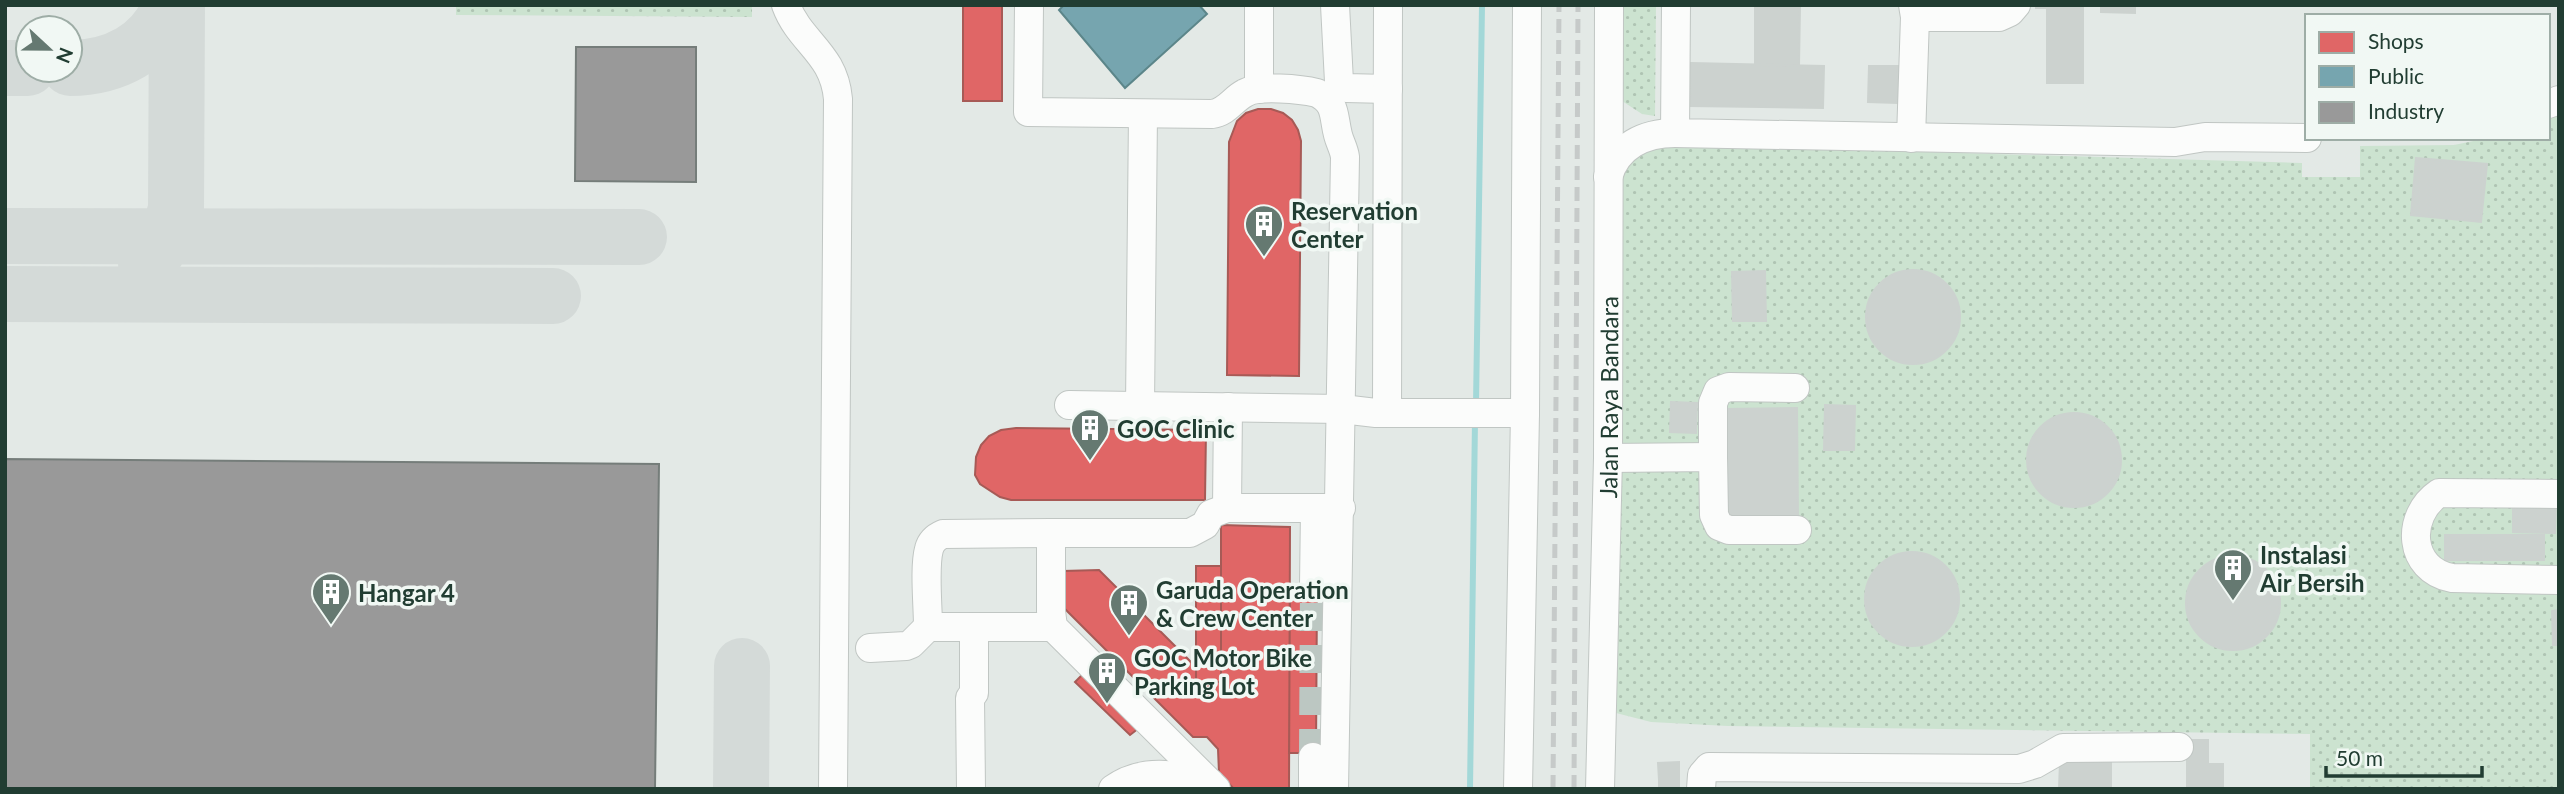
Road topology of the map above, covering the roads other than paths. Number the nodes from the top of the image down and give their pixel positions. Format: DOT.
graph roads {
  1 [pos="786,5"];
  2 [pos="1029,5"];
  3 [pos="1259,5"];
  4 [pos="1335,5"];
  5 [pos="1388,5"];
  6 [pos="1527,5"];
  7 [pos="1609,5"];
  8 [pos="1676,5"];
  9 [pos="2017,5"];
  10 [pos="1914,11"];
  11 [pos="1609,85"];
  12 [pos="1259,89"];
  13 [pos="1388,89"];
  14 [pos="1143,114"];
  15 [pos="1668,133"];
  16 [pos="1911,138"];
  17 [pos="2305,138"];
  18 [pos="1608,177"];
  19 [pos="1795,388"];
  20 [pos="1069,405"];
  21 [pos="1140,406"];
  22 [pos="1228,407"];
  23 [pos="1342,409"];
  24 [pos="1387,413"];
  25 [pos="1512,413"];
  26 [pos="1713,457"];
  27 [pos="1608,458"];
  28 [pos="2559,494"];
  29 [pos="1227,508"];
  30 [pos="1328,509"];
  31 [pos="1797,530"];
  32 [pos="1051,533"];
  33 [pos="2559,580"];
  34 [pos="1314,585"];
  35 [pos="928,627"];
  36 [pos="974,627"];
  37 [pos="1054,627"];
  38 [pos="870,648"];
  39 [pos="2179,747"];
  40 [pos="1313,757"];
  41 [pos="1213,786"];
  42 [pos="833,789"];
  43 [pos="971,789"];
  44 [pos="1113,789"];
  45 [pos="1312,789"];
  46 [pos="1335,789"];
  47 [pos="1518,789"];
  48 [pos="1600,789"];
  49 [pos="1701,789"];
  1 -- 42 [label="street"];
  2 -- 14 [label="street"];
  3 -- 12 [label="street"];
  4 -- 13 [label="street"];
  5 -- 13 [label="street"];
  6 -- 25 [label="street"];
  7 -- 11 [label="street, Jalan Raya Bandara"];
  8 -- 15 [label="street"];
  9 -- 10 [label="street"];
  10 -- 16 [label="street"];
  11 -- 15 [label="street"];
  11 -- 18 [label="street, Jalan Raya Bandara"];
  12 -- 14 [label="street"];
  12 -- 23 [label="street"];
  13 -- 24 [label="street"];
  14 -- 21 [label="street"];
  15 -- 16 [label="street"];
  15 -- 18 [label="street"];
  16 -- 17 [label="street"];
  18 -- 27 [label="street, Jalan Raya Bandara"];
  19 -- 26 [label="street"];
  20 -- 21 [label="street"];
  21 -- 22 [label="street"];
  22 -- 23 [label="street"];
  22 -- 29 [label="street"];
  23 -- 24 [label="street"];
  23 -- 30 [label="street"];
  24 -- 25 [label="street"];
  25 -- 47 [label="street"];
  26 -- 27 [label="street"];
  26 -- 31 [label="street"];
  27 -- 48 [label="street, Jalan Raya Bandara"];
  28 -- 33 [label="street"];
  29 -- 30 [label="street"];
  29 -- 32 [label="street"];
  30 -- 34 [label="street"];
  30 -- 46 [label="street"];
  32 -- 35 [label="street"];
  32 -- 37 [label="street"];
  35 -- 36 [label="street"];
  35 -- 38 [label="street"];
  36 -- 37 [label="street"];
  36 -- 43 [label="street"];
  37 -- 41 [label="street"];
  39 -- 49 [label="street"];
  40 -- 45 [label="street"];
  41 -- 44 [label="street"];
}
